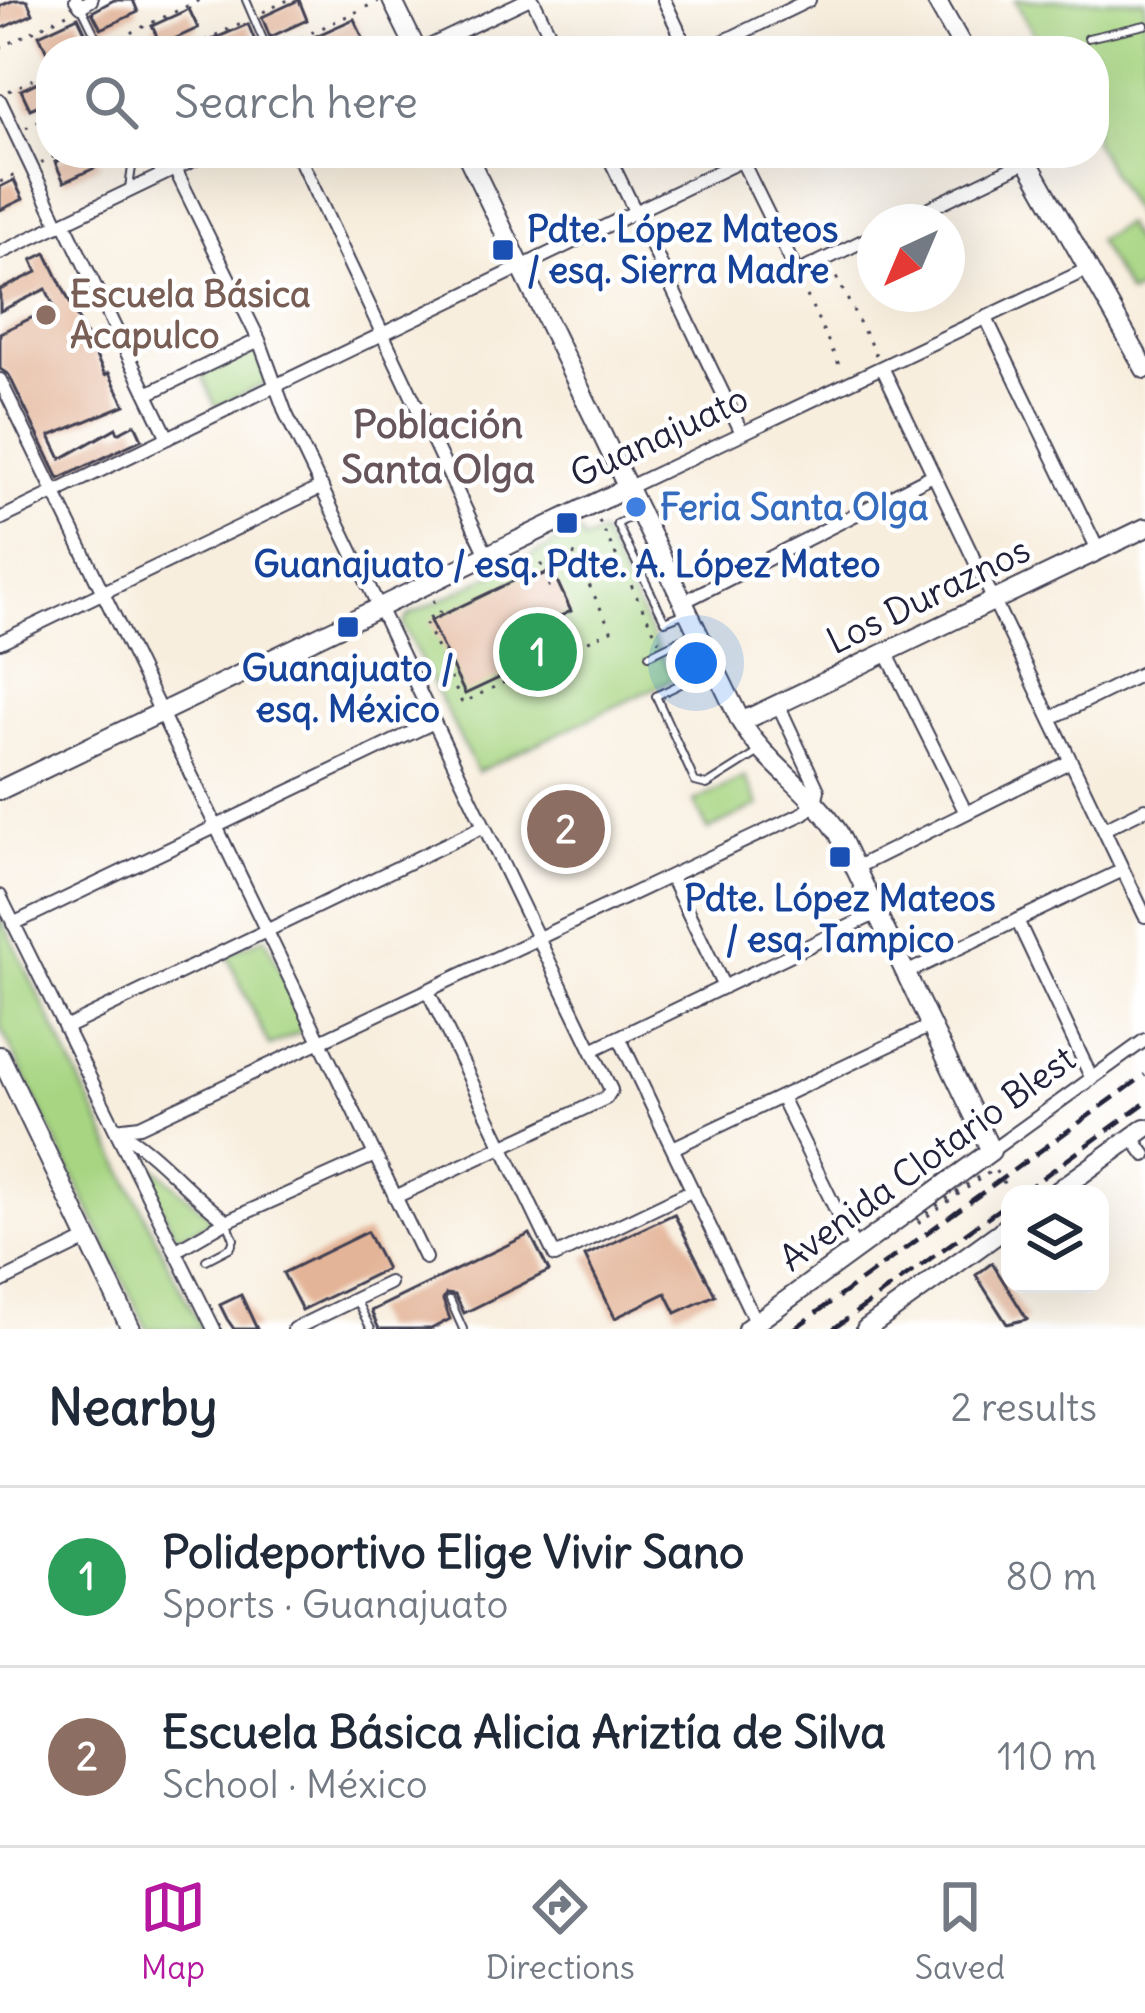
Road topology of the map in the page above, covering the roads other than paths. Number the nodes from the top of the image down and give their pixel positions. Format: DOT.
graph roads {
  1 [pos="246,0"];
  2 [pos="392,0"];
  3 [pos="530,0"];
  4 [pos="664,0"];
  5 [pos="809,0"];
  6 [pos="936,0"];
  7 [pos="82,2"];
  8 [pos="1145,25"];
  9 [pos="96,36"];
  10 [pos="264,36"];
  11 [pos="410,36"];
  12 [pos="451,36"];
  13 [pos="550,36"];
  14 [pos="681,36"];
  15 [pos="735,36"];
  16 [pos="956,36"];
  17 [pos="1097,36"];
  18 [pos="0,98"];
  19 [pos="132,168"];
  20 [pos="304,168"];
  21 [pos="473,168"];
  22 [pos="614,168"];
  23 [pos="719,168"];
  24 [pos="745,168"];
  25 [pos="1004,168"];
  26 [pos="1031,168"];
  27 [pos="175,169"];
  28 [pos="129,191"];
  29 [pos="935,204"];
  30 [pos="636,212"];
  31 [pos="62,224"];
  32 [pos="857,244"];
  33 [pos="0,254"];
  34 [pos="521,267"];
  35 [pos="1088,269"];
  36 [pos="986,318"];
  37 [pos="383,334"];
  38 [pos="259,340"];
  39 [pos="882,367"];
  40 [pos="1145,369"];
  41 [pos="1,384"];
  42 [pos="276,386"];
  43 [pos="147,394"];
  44 [pos="742,433"];
  45 [pos="168,438"];
  46 [pos="933,475"];
  47 [pos="322,488"];
  48 [pos="627,488"];
  49 [pos="55,493"];
  50 [pos="0,519"];
  51 [pos="1145,527"];
  52 [pos="1098,550"];
  53 [pos="487,555"];
  54 [pos="103,593"];
  55 [pos="994,600"];
  56 [pos="379,608"];
  57 [pos="685,608"];
  58 [pos="697,632"];
  59 [pos="0,642"];
  60 [pos="886,652"];
  61 [pos="649,655"];
  62 [pos="714,667"];
  63 [pos="1145,672"];
  64 [pos="778,704"];
  65 [pos="161,712"];
  66 [pos="1051,718"];
  67 [pos="434,722"];
  68 [pos="741,722"];
  69 [pos="761,751"];
  70 [pos="1071,761"];
  71 [pos="0,790"];
  72 [pos="815,803"];
  73 [pos="1145,809"];
  74 [pos="966,813"];
  75 [pos="216,826"];
  76 [pos="484,826"];
  77 [pos="1104,829"];
  78 [pos="855,868"];
  79 [pos="1124,870"];
  80 [pos="670,877"];
  81 [pos="0,896"];
  82 [pos="878,913"];
  83 [pos="1145,916"];
  84 [pos="1017,920"];
  85 [pos="14,924"];
  86 [pos="266,931"];
  87 [pos="538,938"];
  88 [pos="906,973"];
  89 [pos="724,986"];
  90 [pos="428,991"];
  91 [pos="932,1025"];
  92 [pos="65,1028"];
  93 [pos="619,1036"];
  94 [pos="1145,1040"];
  95 [pos="320,1043"];
  96 [pos="592,1050"];
  97 [pos="0,1056"];
  98 [pos="1092,1079"];
  99 [pos="781,1096"];
  100 [pos="115,1129"];
  101 [pos="1139,1133"];
  102 [pos="503,1147"];
  103 [pos="673,1148"];
  104 [pos="992,1151"];
  105 [pos="375,1155"];
  106 [pos="1145,1155"];
  107 [pos="1067,1185"];
  108 [pos="693,1190"];
  109 [pos="395,1197"];
  110 [pos="226,1221"];
  111 [pos="1001,1232"];
  112 [pos="88,1239"];
  113 [pos="175,1250"];
  114 [pos="856,1251"];
  115 [pos="424,1258"];
  116 [pos="206,1260"];
  117 [pos="0,1282"];
  118 [pos="389,1283"];
  119 [pos="356,1298"];
  120 [pos="450,1300"];
  121 [pos="752,1326"];
  122 [pos="131,1329"];
  123 [pos="214,1329"];
  124 [pos="294,1329"];
  125 [pos="370,1329"];
  126 [pos="463,1329"];
  127 [pos="866,1329"];
  1 -- 10 [label="lane"];
  2 -- 11 [label="street"];
  3 -- 12 [label="street"];
  3 -- 13 [label="street"];
  4 -- 14 [label="street"];
  5 -- 15 [label="street"];
  6 -- 16 [label="street"];
  7 -- 9 [label="lane"];
  8 -- 17 [label="lane"];
  18 -- 31 [label="street"];
  19 -- 28 [label="lane"];
  20 -- 37 [label="street"];
  21 -- 34 [label="street"];
  22 -- 30 [label="street"];
  23 -- 30 [label="street"];
  24 -- 32 [label="street"];
  25 -- 29 [label="street"];
  26 -- 35 [label="street"];
  27 -- 28 [label="street"];
  27 -- 38 [label="street"];
  28 -- 31 [label="street"];
  30 -- 34 [label="street"];
  30 -- 44 [label="street"];
  31 -- 33 [label="street"];
  31 -- 43 [label="street"];
  34 -- 37 [label="street"];
  34 -- 48 [label="street"];
  35 -- 36 [label="street, Guanajuato"];
  35 -- 40 [label="street"];
  36 -- 39 [label="street, Guanajuato"];
  36 -- 52 [label="street"];
  37 -- 42 [label="street"];
  37 -- 53 [label="street"];
  38 -- 42 [label="street"];
  38 -- 43 [label="street"];
  39 -- 44 [label="street, Guanajuato"];
  39 -- 46 [label="street"];
  41 -- 49 [label="street"];
  42 -- 45 [label="street"];
  42 -- 47 [label="street"];
  43 -- 45 [label="street"];
  44 -- 48 [label="street, Guanajuato"];
  45 -- 49 [label="street"];
  46 -- 55 [label="street"];
  46 -- 57 [label="street"];
  47 -- 54 [label="street"];
  47 -- 56 [label="street"];
  48 -- 53 [label="street, Guanajuato"];
  48 -- 57 [label="street"];
  49 -- 50 [label="street"];
  49 -- 54 [label="street"];
  51 -- 52 [label="street, Los Duraznos"];
  52 -- 55 [label="street, Los Duraznos"];
  53 -- 56 [label="street, Guanajuato"];
  54 -- 59 [label="street"];
  54 -- 65 [label="street"];
  55 -- 60 [label="street, Los Duraznos"];
  55 -- 66 [label="street"];
  56 -- 65 [label="street, Guanajuato"];
  56 -- 67 [label="street"];
  57 -- 58 [label="street"];
  58 -- 61 [label="lane"];
  58 -- 62 [label="street"];
  60 -- 64 [label="street, Los Duraznos"];
  60 -- 74 [label="street"];
  62 -- 68 [label="street"];
  62 -- 69 [label="lane"];
  63 -- 66 [label="street"];
  64 -- 68 [label="street, Los Duraznos"];
  64 -- 72 [label="street"];
  65 -- 71 [label="street, Guanajuato"];
  65 -- 75 [label="street"];
  66 -- 70 [label="street"];
  67 -- 75 [label="street"];
  67 -- 76 [label="street"];
  68 -- 69 [label="street"];
  69 -- 72 [label="street"];
  70 -- 74 [label="street"];
  70 -- 77 [label="street"];
  72 -- 78 [label="street"];
  72 -- 80 [label="street"];
  73 -- 77 [label="street"];
  74 -- 78 [label="street"];
  75 -- 85 [label="street"];
  75 -- 86 [label="street"];
  76 -- 86 [label="street"];
  76 -- 87 [label="street"];
  77 -- 79 [label="street"];
  78 -- 82 [label="street"];
  79 -- 83 [label="street"];
  79 -- 84 [label="street"];
  80 -- 87 [label="street"];
  80 -- 89 [label="street"];
  81 -- 85 [label="street"];
  82 -- 88 [label="street"];
  82 -- 89 [label="street"];
  84 -- 88 [label="street"];
  84 -- 98 [label="street"];
  85 -- 92 [label="street"];
  86 -- 92 [label="street"];
  86 -- 95 [label="street"];
  87 -- 90 [label="street"];
  87 -- 96 [label="street"];
  88 -- 91 [label="street"];
  89 -- 93 [label="street"];
  90 -- 95 [label="street"];
  90 -- 102 [label="street"];
  91 -- 99 [label="street"];
  91 -- 104 [label="street"];
  92 -- 100 [label="street"];
  93 -- 96 [label="street"];
  93 -- 103 [label="street"];
  94 -- 98 [label="street, Avenida Clotario Blest"];
  95 -- 100 [label="street"];
  95 -- 105 [label="street"];
  96 -- 102 [label="street"];
  97 -- 112 [label="street"];
  98 -- 104 [label="street, Avenida Clotario Blest"];
  99 -- 103 [label="street"];
  99 -- 114 [label="street"];
  100 -- 110 [label="street"];
  100 -- 113 [label="street"];
  101 -- 106 [label="street"];
  101 -- 107 [label="street"];
  102 -- 108 [label="street"];
  102 -- 109 [label="street"];
  103 -- 108 [label="street"];
  104 -- 114 [label="street, Avenida Clotario Blest"];
  105 -- 109 [label="street"];
  105 -- 110 [label="street"];
  108 -- 121 [label="street"];
  109 -- 115 [label="street"];
  110 -- 113 [label="street"];
  110 -- 116 [label="lane"];
  111 -- 127 [label="street"];
  112 -- 117 [label="street"];
  112 -- 122 [label="street"];
  113 -- 123 [label="street"];
  114 -- 121 [label="street, Avenida Clotario Blest"];
  118 -- 119 [label="street"];
  119 -- 124 [label="street"];
  119 -- 125 [label="lane"];
  120 -- 126 [label="lane"];
}
